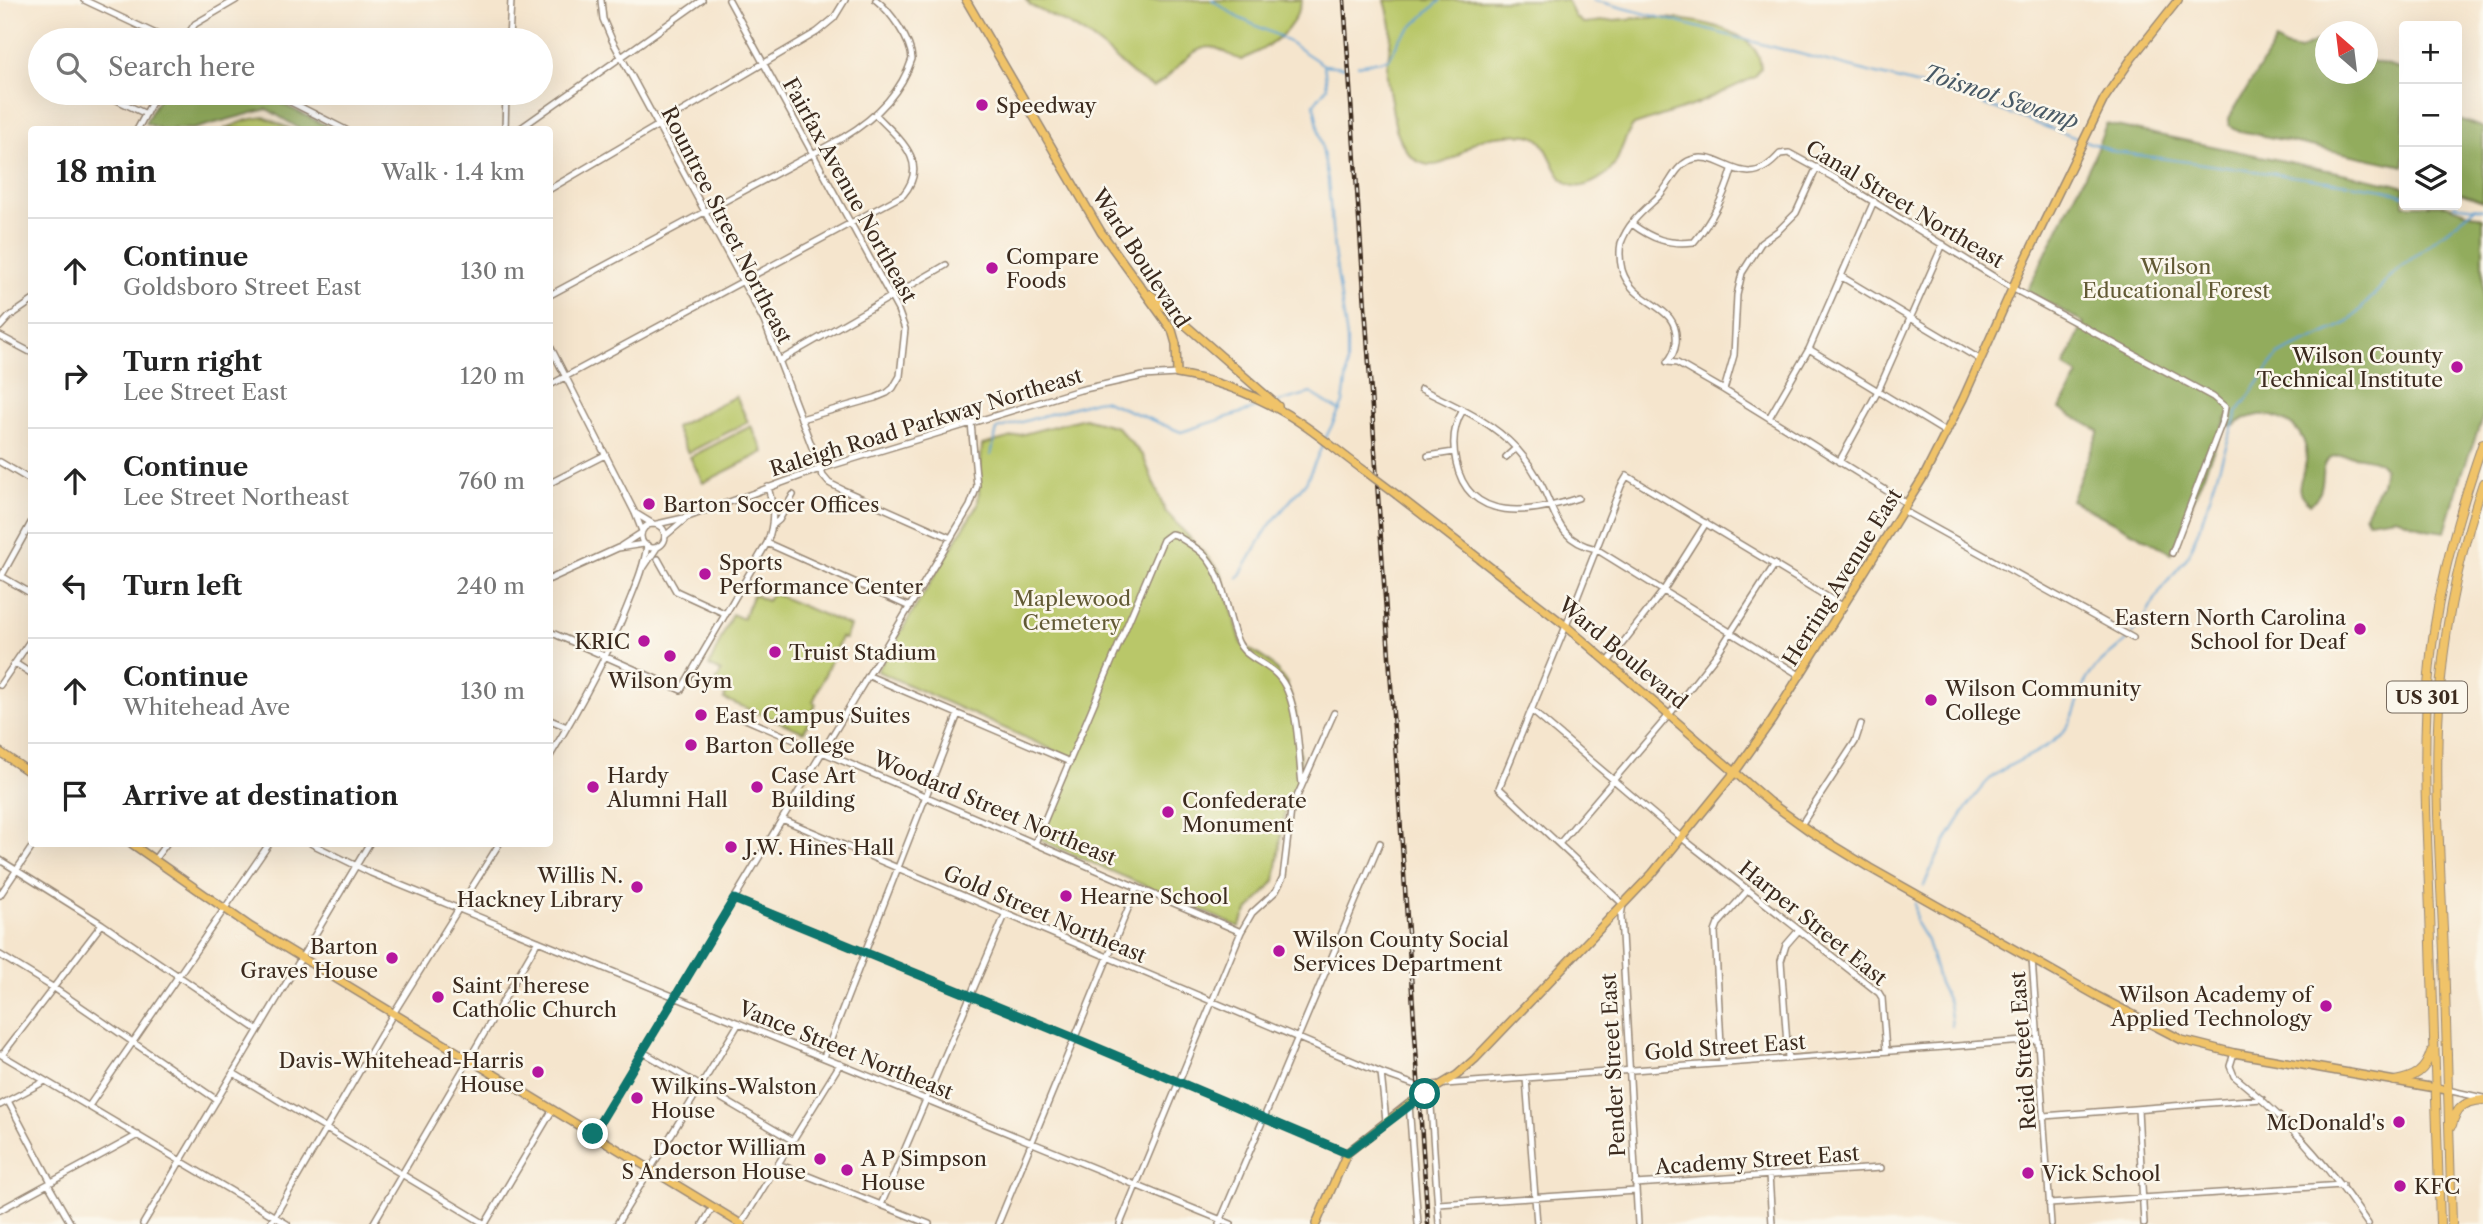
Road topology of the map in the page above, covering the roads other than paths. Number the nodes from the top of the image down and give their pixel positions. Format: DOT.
graph roads {
  1 [pos="87,0"];
  2 [pos="236,0"];
  3 [pos="511,0"];
  4 [pos="601,0"];
  5 [pos="702,0"];
  6 [pos="729,0"];
  7 [pos="845,0"];
  8 [pos="876,0"];
  9 [pos="967,0"];
  10 [pos="2178,0"];
  11 [pos="144,28"];
  12 [pos="192,28"];
  13 [pos="510,28"];
  14 [pos="622,57"];
  15 [pos="763,64"];
  16 [pos="128,105"];
  17 [pos="151,105"];
  18 [pos="297,105"];
  19 [pos="506,105"];
  20 [pos="146,114"];
  21 [pos="876,115"];
  22 [pos="658,125"];
  23 [pos="139,126"];
  24 [pos="338,126"];
  25 [pos="505,126"];
  26 [pos="524,126"];
  27 [pos="812,154"];
  28 [pos="1817,167"];
  29 [pos="1732,170"];
  30 [pos="553,187"];
  31 [pos="1874,201"];
  32 [pos="705,212"];
  33 [pos="1632,224"];
  34 [pos="850,225"];
  35 [pos="1943,244"];
  36 [pos="946,265"];
  37 [pos="1842,277"];
  38 [pos="1135,279"];
  39 [pos="743,282"];
  40 [pos="2012,288"];
  41 [pos="553,293"];
  42 [pos="890,297"];
  43 [pos="28,304"];
  44 [pos="1911,318"];
  45 [pos="0,327"];
  46 [pos="0,336"];
  47 [pos="1809,349"];
  48 [pos="28,351"];
  49 [pos="553,352"];
  50 [pos="1981,360"];
  51 [pos="779,361"];
  52 [pos="1177,374"];
  53 [pos="565,377"];
  54 [pos="553,383"];
  55 [pos="1421,388"];
  56 [pos="1724,390"];
  57 [pos="1878,391"];
  58 [pos="1463,410"];
  59 [pos="1287,414"];
  60 [pos="1769,418"];
  61 [pos="801,419"];
  62 [pos="971,423"];
  63 [pos="1947,433"];
  64 [pos="2483,443"];
  65 [pos="1516,448"];
  66 [pos="1454,452"];
  67 [pos="605,455"];
  68 [pos="1428,456"];
  69 [pos="1506,457"];
  70 [pos="1839,461"];
  71 [pos="0,462"];
  72 [pos="820,469"];
  73 [pos="28,479"];
  74 [pos="553,481"];
  75 [pos="2483,483"];
  76 [pos="768,487"];
  77 [pos="793,495"];
  78 [pos="1578,498"];
  79 [pos="1551,507"];
  80 [pos="1906,507"];
  81 [pos="635,513"];
  82 [pos="688,517"];
  83 [pos="1706,523"];
  84 [pos="655,524"];
  85 [pos="774,525"];
  86 [pos="28,528"];
  87 [pos="642,532"];
  88 [pos="665,536"];
  89 [pos="951,538"];
  90 [pos="767,543"];
  91 [pos="645,545"];
  92 [pos="659,546"];
  93 [pos="618,548"];
  94 [pos="1596,550"];
  95 [pos="2172,553"];
  96 [pos="658,559"];
  97 [pos="1774,564"];
  98 [pos="640,573"];
  99 [pos="1,576"];
  100 [pos="553,578"];
  101 [pos="1663,591"];
  102 [pos="28,592"];
  103 [pos="909,607"];
  104 [pos="1844,607"];
  105 [pos="726,614"];
  106 [pos="1566,626"];
  107 [pos="553,633"];
  108 [pos="1732,633"];
  109 [pos="2133,638"];
  110 [pos="28,644"];
  111 [pos="606,657"];
  112 [pos="1608,662"];
  113 [pos="15,663"];
  114 [pos="28,671"];
  115 [pos="869,676"];
  116 [pos="1801,676"];
  117 [pos="0,685"];
  118 [pos="1531,710"];
  119 [pos="1334,713"];
  120 [pos="958,714"];
  121 [pos="736,715"];
  122 [pos="1670,715"];
  123 [pos="553,721"];
  124 [pos="1861,724"];
  125 [pos="567,727"];
  126 [pos="553,751"];
  127 [pos="823,751"];
  128 [pos="0,752"];
  129 [pos="1069,762"];
  130 [pos="28,771"];
  131 [pos="1735,772"];
  132 [pos="1614,780"];
  133 [pos="1302,784"];
  134 [pos="927,796"];
  135 [pos="782,819"];
  136 [pos="1801,825"];
  137 [pos="1682,838"];
  138 [pos="1035,843"];
  139 [pos="1380,843"];
  140 [pos="1559,844"];
  141 [pos="32,847"];
  142 [pos="136,847"];
  143 [pos="164,847"];
  144 [pos="267,847"];
  145 [pos="318,847"];
  146 [pos="367,847"];
  147 [pos="497,847"];
  148 [pos="154,859"];
  149 [pos="0,860"];
  150 [pos="356,866"];
  151 [pos="898,869"];
  152 [pos="15,870"];
  153 [pos="1137,887"];
  154 [pos="1748,890"];
  155 [pos="0,895"];
  156 [pos="734,899"];
  157 [pos="1623,904"];
  158 [pos="459,908"];
  159 [pos="225,909"];
  160 [pos="1004,915"];
  161 [pos="102,924"];
  162 [pos="1799,930"];
  163 [pos="1241,932"];
  164 [pos="538,941"];
  165 [pos="866,953"];
  166 [pos="0,955"];
  167 [pos="302,958"];
  168 [pos="1108,958"];
  169 [pos="2032,959"];
  170 [pos="179,976"];
  171 [pos="54,988"];
  172 [pos="970,996"];
  173 [pos="676,997"];
  174 [pos="1212,1001"];
  175 [pos="393,1014"];
  176 [pos="739,1023"];
  177 [pos="258,1030"];
  178 [pos="1297,1037"];
  179 [pos="1074,1038"];
  180 [pos="2038,1040"];
  181 [pos="132,1043"];
  182 [pos="2433,1046"];
  183 [pos="1886,1051"];
  184 [pos="643,1052"];
  185 [pos="2234,1053"];
  186 [pos="1,1054"];
  187 [pos="824,1058"];
  188 [pos="1788,1058"];
  189 [pos="468,1060"];
  190 [pos="1722,1063"];
  191 [pos="840,1064"];
  192 [pos="1628,1070"];
  193 [pos="233,1073"];
  194 [pos="1381,1073"];
  195 [pos="1526,1078"];
  196 [pos="2395,1080"];
  197 [pos="45,1081"];
  198 [pos="1180,1082"];
  199 [pos="1438,1085"];
  200 [pos="701,1086"];
  201 [pos="2435,1088"];
  202 [pos="2447,1090"];
  203 [pos="1427,1092"];
  204 [pos="2262,1099"];
  205 [pos="2483,1099"];
  206 [pos="217,1100"];
  207 [pos="927,1100"];
  208 [pos="8,1101"];
  209 [pos="1409,1104"];
  210 [pos="0,1105"];
  211 [pos="89,1106"];
  212 [pos="2138,1109"];
  213 [pos="552,1111"];
  214 [pos="2044,1115"];
  215 [pos="1264,1117"];
  216 [pos="1387,1121"];
  217 [pos="327,1128"];
  218 [pos="593,1134"];
  219 [pos="138,1136"];
  220 [pos="2449,1139"];
  221 [pos="792,1140"];
  222 [pos="1030,1143"];
  223 [pos="1347,1153"];
  224 [pos="180,1160"];
  225 [pos="778,1164"];
  226 [pos="1881,1168"];
  227 [pos="651,1170"];
  228 [pos="401,1174"];
  229 [pos="1769,1175"];
  230 [pos="50,1183"];
  231 [pos="1136,1185"];
  232 [pos="2342,1185"];
  233 [pos="1636,1188"];
  234 [pos="1535,1198"];
  235 [pos="2142,1199"];
  236 [pos="881,1205"];
  237 [pos="1438,1205"];
  238 [pos="2049,1205"];
  239 [pos="713,1207"];
  240 [pos="0,1210"];
  241 [pos="274,1216"];
  242 [pos="1220,1222"];
  243 [pos="71,1224"];
  244 [pos="144,1224"];
  245 [pos="270,1224"];
  246 [pos="288,1224"];
  247 [pos="373,1224"];
  248 [pos="485,1224"];
  249 [pos="617,1224"];
  250 [pos="703,1224"];
  251 [pos="741,1224"];
  252 [pos="929,1224"];
  253 [pos="998,1224"];
  254 [pos="1120,1224"];
  255 [pos="1231,1224"];
  256 [pos="1316,1224"];
  257 [pos="1418,1224"];
  258 [pos="1439,1224"];
  259 [pos="1537,1224"];
  260 [pos="1638,1224"];
  261 [pos="1772,1224"];
  262 [pos="2051,1224"];
  263 [pos="2144,1224"];
  264 [pos="2368,1224"];
  265 [pos="2440,1224"];
  266 [pos="2452,1224"];
  1 -- 11 [label="street"];
  2 -- 12 [label="street"];
  3 -- 13 [label="street"];
  4 -- 14 [label="street, Rountree Street Northeast"];
  5 -- 14 [label="street"];
  6 -- 15 [label="street, Fairfax Avenue Northeast"];
  7 -- 15 [label="street"];
  8 -- 21 [label="street"];
  9 -- 38 [label="main road, Ward Boulevard"];
  10 -- 40 [label="main road, Herring Avenue East"];
  14 -- 22 [label="street, Rountree Street Northeast"];
  14 -- 26 [label="street"];
  15 -- 22 [label="street"];
  15 -- 27 [label="street, Fairfax Avenue Northeast"];
  16 -- 20 [label="street"];
  17 -- 20 [label="street"];
  18 -- 24 [label="street"];
  19 -- 25 [label="street"];
  20 -- 23 [label="street"];
  21 -- 27 [label="street"];
  21 -- 34 [label="street"];
  22 -- 30 [label="street"];
  22 -- 32 [label="street, Rountree Street Northeast"];
  27 -- 32 [label="street"];
  27 -- 34 [label="street, Fairfax Avenue Northeast"];
  28 -- 29 [label="street, Canal Street Northeast"];
  28 -- 31 [label="street, Canal Street Northeast"];
  28 -- 56 [label="street"];
  29 -- 33 [label="street"];
  29 -- 33 [label="street"];
  31 -- 35 [label="street, Canal Street Northeast"];
  31 -- 37 [label="street"];
  32 -- 39 [label="street, Rountree Street Northeast"];
  32 -- 41 [label="street"];
  33 -- 56 [label="street"];
  34 -- 39 [label="street"];
  34 -- 42 [label="street, Fairfax Avenue Northeast"];
  35 -- 40 [label="street, Canal Street Northeast"];
  35 -- 44 [label="street"];
  36 -- 42 [label="street"];
  37 -- 44 [label="street"];
  37 -- 47 [label="street"];
  38 -- 52 [label="main road, Ward Boulevard"];
  38 -- 59 [label="main road"];
  39 -- 51 [label="street, Rountree Street Northeast"];
  39 -- 53 [label="street"];
  40 -- 50 [label="main road, Herring Avenue East"];
  40 -- 95 [label="street, Canal Street Northeast"];
  42 -- 51 [label="street"];
  42 -- 61 [label="street, Fairfax Avenue Northeast"];
  43 -- 45 [label="street"];
  44 -- 50 [label="street"];
  44 -- 57 [label="street"];
  46 -- 48 [label="street"];
  47 -- 57 [label="street"];
  47 -- 60 [label="street"];
  49 -- 53 [label="street"];
  50 -- 63 [label="main road, Herring Avenue East"];
  51 -- 61 [label="street, Rountree Street Northeast"];
  52 -- 59 [label="main road, Ward Boulevard"];
  52 -- 62 [label="street, Raleigh Road Parkway Northeast"];
  53 -- 54 [label="street"];
  53 -- 67 [label="street"];
  55 -- 58 [label="street"];
  56 -- 60 [label="street"];
  57 -- 63 [label="street"];
  57 -- 70 [label="street"];
  58 -- 65 [label="street"];
  58 -- 66 [label="street"];
  59 -- 106 [label="main road, Ward Boulevard, bridge"];
  60 -- 70 [label="street"];
  61 -- 72 [label="street, Rountree Street Northeast"];
  62 -- 72 [label="street, Raleigh Road Parkway Northeast"];
  62 -- 89 [label="street"];
  63 -- 80 [label="main road, Herring Avenue East"];
  64 -- 182 [label="highway, US 301"];
  65 -- 69 [label="street"];
  65 -- 79 [label="street"];
  66 -- 68 [label="street"];
  66 -- 79 [label="street"];
  67 -- 74 [label="street"];
  67 -- 81 [label="street"];
  70 -- 80 [label="street"];
  71 -- 73 [label="street"];
  72 -- 76 [label="street, Raleigh Road Parkway Northeast"];
  72 -- 89 [label="street"];
  75 -- 202 [label="highway, US 301"];
  76 -- 82 [label="street, Raleigh Road Parkway Northeast"];
  76 -- 85 [label="street"];
  77 -- 85 [label="street"];
  78 -- 79 [label="street"];
  79 -- 94 [label="street"];
  80 -- 104 [label="main road, Herring Avenue East"];
  80 -- 109 [label="street"];
  81 -- 84 [label="street"];
  81 -- 87 [label="street"];
  82 -- 84 [label="street, Raleigh Road Parkway Northeast"];
  82 -- 88 [label="street, Raleigh Road Parkway Northeast"];
  83 -- 94 [label="street"];
  83 -- 97 [label="street"];
  83 -- 101 [label="street"];
  84 -- 87 [label="street"];
  84 -- 88 [label="street"];
  85 -- 90 [label="street"];
  86 -- 99 [label="street"];
  87 -- 91 [label="street"];
  87 -- 93 [label="street"];
  88 -- 92 [label="street"];
  89 -- 103 [label="street"];
  90 -- 103 [label="street"];
  90 -- 105 [label="street"];
  91 -- 92 [label="street"];
  91 -- 93 [label="street"];
  91 -- 98 [label="street"];
  92 -- 98 [label="street"];
  93 -- 100 [label="street"];
  94 -- 101 [label="street"];
  94 -- 106 [label="street"];
  96 -- 105 [label="street"];
  97 -- 104 [label="street"];
  97 -- 108 [label="street"];
  98 -- 111 [label="street"];
  99 -- 102 [label="street"];
  101 -- 108 [label="street"];
  101 -- 112 [label="street"];
  103 -- 115 [label="street"];
  104 -- 116 [label="main road, Herring Avenue East"];
  105 -- 111 [label="street"];
  106 -- 112 [label="main road, Ward Boulevard"];
  106 -- 118 [label="street"];
  107 -- 111 [label="street"];
  108 -- 116 [label="street"];
  108 -- 122 [label="street"];
  110 -- 113 [label="street"];
  111 -- 125 [label="street"];
  112 -- 122 [label="main road, Ward Boulevard"];
  113 -- 114 [label="street"];
  113 -- 117 [label="street"];
  115 -- 120 [label="street"];
  115 -- 127 [label="street"];
  116 -- 131 [label="main road, Herring Avenue East"];
  118 -- 132 [label="street, Harper Street East"];
  118 -- 140 [label="street"];
  119 -- 133 [label="street"];
  120 -- 129 [label="street"];
  120 -- 134 [label="street"];
  121 -- 127 [label="street, Woodard Street Northeast"];
  122 -- 131 [label="main road, Ward Boulevard"];
  122 -- 132 [label="street"];
  123 -- 125 [label="street"];
  124 -- 136 [label="street"];
  125 -- 126 [label="street"];
  127 -- 134 [label="street, Woodard Street Northeast"];
  127 -- 135 [label="street"];
  128 -- 130 [label="main road"];
  129 -- 133 [label="street"];
  129 -- 138 [label="street"];
  131 -- 136 [label="main road, Ward Boulevard"];
  131 -- 137 [label="main road, Herring Avenue East"];
  132 -- 137 [label="street, Harper Street East"];
  132 -- 140 [label="street"];
  133 -- 163 [label="street"];
  134 -- 138 [label="street, Woodard Street Northeast"];
  134 -- 151 [label="street"];
  135 -- 151 [label="street, Gold Street Northeast"];
  135 -- 156 [label="street"];
  136 -- 169 [label="main road, Ward Boulevard"];
  137 -- 154 [label="street, Harper Street East"];
  137 -- 157 [label="main road, Herring Avenue East"];
  138 -- 153 [label="street, Woodard Street Northeast"];
  139 -- 178 [label="street"];
  140 -- 157 [label="street"];
  141 -- 152 [label="street"];
  142 -- 148 [label="main road"];
  143 -- 148 [label="street"];
  144 -- 159 [label="street"];
  145 -- 150 [label="street, Vance Street Northeast"];
  146 -- 150 [label="street"];
  147 -- 158 [label="street"];
  148 -- 159 [label="main road"];
  149 -- 152 [label="street"];
  150 -- 158 [label="street, Vance Street Northeast"];
  150 -- 167 [label="street"];
  151 -- 160 [label="street, Gold Street Northeast"];
  151 -- 165 [label="street"];
  152 -- 155 [label="street"];
  152 -- 161 [label="street"];
  153 -- 163 [label="street, Woodard Street Northeast"];
  153 -- 168 [label="street"];
  154 -- 162 [label="street, Harper Street East"];
  154 -- 190 [label="street"];
  156 -- 165 [label="street"];
  156 -- 173 [label="street"];
  157 -- 192 [label="street, Pender Street East"];
  157 -- 199 [label="main road, Herring Avenue East"];
  158 -- 164 [label="street, Vance Street Northeast"];
  158 -- 175 [label="street"];
  159 -- 167 [label="main road"];
  159 -- 170 [label="street"];
  160 -- 168 [label="street, Gold Street Northeast"];
  160 -- 172 [label="street"];
  161 -- 170 [label="street"];
  161 -- 171 [label="street"];
  162 -- 183 [label="street, Harper Street East"];
  162 -- 188 [label="street"];
  163 -- 174 [label="street"];
  164 -- 173 [label="street, Vance Street Northeast"];
  164 -- 189 [label="street"];
  165 -- 172 [label="street"];
  165 -- 187 [label="street"];
  166 -- 171 [label="street"];
  167 -- 175 [label="main road"];
  167 -- 177 [label="street"];
  168 -- 174 [label="street, Gold Street Northeast"];
  168 -- 179 [label="street"];
  169 -- 180 [label="street, Reid Street East"];
  169 -- 185 [label="main road, Ward Boulevard"];
  170 -- 177 [label="street"];
  170 -- 181 [label="street"];
  171 -- 181 [label="street"];
  171 -- 186 [label="street"];
  172 -- 179 [label="street"];
  172 -- 207 [label="street"];
  173 -- 176 [label="street, Vance Street Northeast"];
  173 -- 184 [label="street"];
  174 -- 178 [label="street, Gold Street Northeast"];
  174 -- 198 [label="street"];
  175 -- 189 [label="main road"];
  175 -- 217 [label="street"];
  176 -- 187 [label="street, Vance Street Northeast"];
  176 -- 200 [label="street"];
  177 -- 193 [label="street"];
  178 -- 194 [label="street, Gold Street East"];
  178 -- 215 [label="street"];
  179 -- 198 [label="street"];
  179 -- 222 [label="street"];
  180 -- 183 [label="street, Gold Street East"];
  180 -- 214 [label="street, Reid Street East"];
  181 -- 206 [label="street"];
  181 -- 211 [label="street"];
  182 -- 196 [label="highway"];
  182 -- 201 [label="highway, US 301"];
  183 -- 188 [label="street, Gold Street East"];
  184 -- 200 [label="street"];
  184 -- 218 [label="street"];
  185 -- 196 [label="main road, Ward Boulevard"];
  185 -- 204 [label="street"];
  186 -- 197 [label="street"];
  187 -- 191 [label="street, Vance Street Northeast"];
  188 -- 190 [label="street, Gold Street East"];
  189 -- 213 [label="main road"];
  189 -- 228 [label="street"];
  190 -- 192 [label="street, Gold Street East"];
  191 -- 207 [label="street, Vance Street Northeast"];
  191 -- 221 [label="street"];
  192 -- 195 [label="street, Gold Street East"];
  192 -- 233 [label="street, Pender Street East"];
  193 -- 206 [label="street"];
  193 -- 217 [label="street"];
  194 -- 199 [label="street, Gold Street East"];
  194 -- 216 [label="street"];
  195 -- 199 [label="street, Gold Street East"];
  195 -- 234 [label="street"];
  196 -- 201 [label="main road, Ward Boulevard"];
  197 -- 208 [label="street"];
  197 -- 211 [label="street"];
  198 -- 215 [label="street"];
  198 -- 231 [label="street"];
  199 -- 203 [label="main road, Herring Avenue East"];
  200 -- 221 [label="street"];
  200 -- 227 [label="street"];
  201 -- 202 [label="main road, Ward Boulevard"];
  201 -- 265 [label="highway, US 301"];
  202 -- 205 [label="street"];
  202 -- 220 [label="highway, US 301"];
  203 -- 209 [label="main road, Herring Avenue East"];
  203 -- 237 [label="street"];
  204 -- 212 [label="street"];
  204 -- 232 [label="street"];
  205 -- 220 [label="highway"];
  206 -- 224 [label="street"];
  207 -- 222 [label="street, Vance Street Northeast"];
  207 -- 236 [label="street"];
  208 -- 210 [label="street"];
  208 -- 230 [label="street"];
  209 -- 216 [label="main road, Herring Avenue East"];
  209 -- 257 [label="street"];
  211 -- 219 [label="street"];
  212 -- 214 [label="street"];
  212 -- 235 [label="street"];
  213 -- 218 [label="main road"];
  213 -- 248 [label="street"];
  214 -- 238 [label="street, Reid Street East"];
  215 -- 223 [label="street"];
  215 -- 242 [label="street"];
  216 -- 223 [label="main road, Herring Avenue East"];
  217 -- 228 [label="street"];
  217 -- 241 [label="street"];
  218 -- 227 [label="main road"];
  219 -- 224 [label="street"];
  219 -- 230 [label="street"];
  220 -- 266 [label="highway, US 301"];
  221 -- 225 [label="street"];
  222 -- 231 [label="street, Vance Street Northeast"];
  222 -- 253 [label="street"];
  223 -- 256 [label="main road"];
  224 -- 241 [label="street"];
  224 -- 244 [label="street"];
  225 -- 236 [label="street"];
  225 -- 251 [label="street"];
  226 -- 229 [label="street, Academy Street East"];
  227 -- 239 [label="main road"];
  227 -- 249 [label="street"];
  228 -- 247 [label="street"];
  228 -- 248 [label="street"];
  229 -- 233 [label="street, Academy Street East"];
  229 -- 261 [label="street"];
  230 -- 240 [label="street"];
  230 -- 243 [label="street"];
  231 -- 242 [label="street, Vance Street Northeast"];
  231 -- 254 [label="street"];
  232 -- 235 [label="street"];
  232 -- 264 [label="street"];
  233 -- 234 [label="street, Academy Street East"];
  233 -- 260 [label="street, Pender Street East"];
  234 -- 237 [label="street, Academy Street East"];
  234 -- 259 [label="street"];
  235 -- 238 [label="street"];
  235 -- 263 [label="street"];
  236 -- 252 [label="street"];
  237 -- 258 [label="street"];
  238 -- 262 [label="street, Reid Street East"];
  239 -- 250 [label="street"];
  239 -- 251 [label="main road"];
  241 -- 245 [label="street"];
  241 -- 246 [label="street"];
  242 -- 255 [label="street, Vance Street Northeast"];
}
